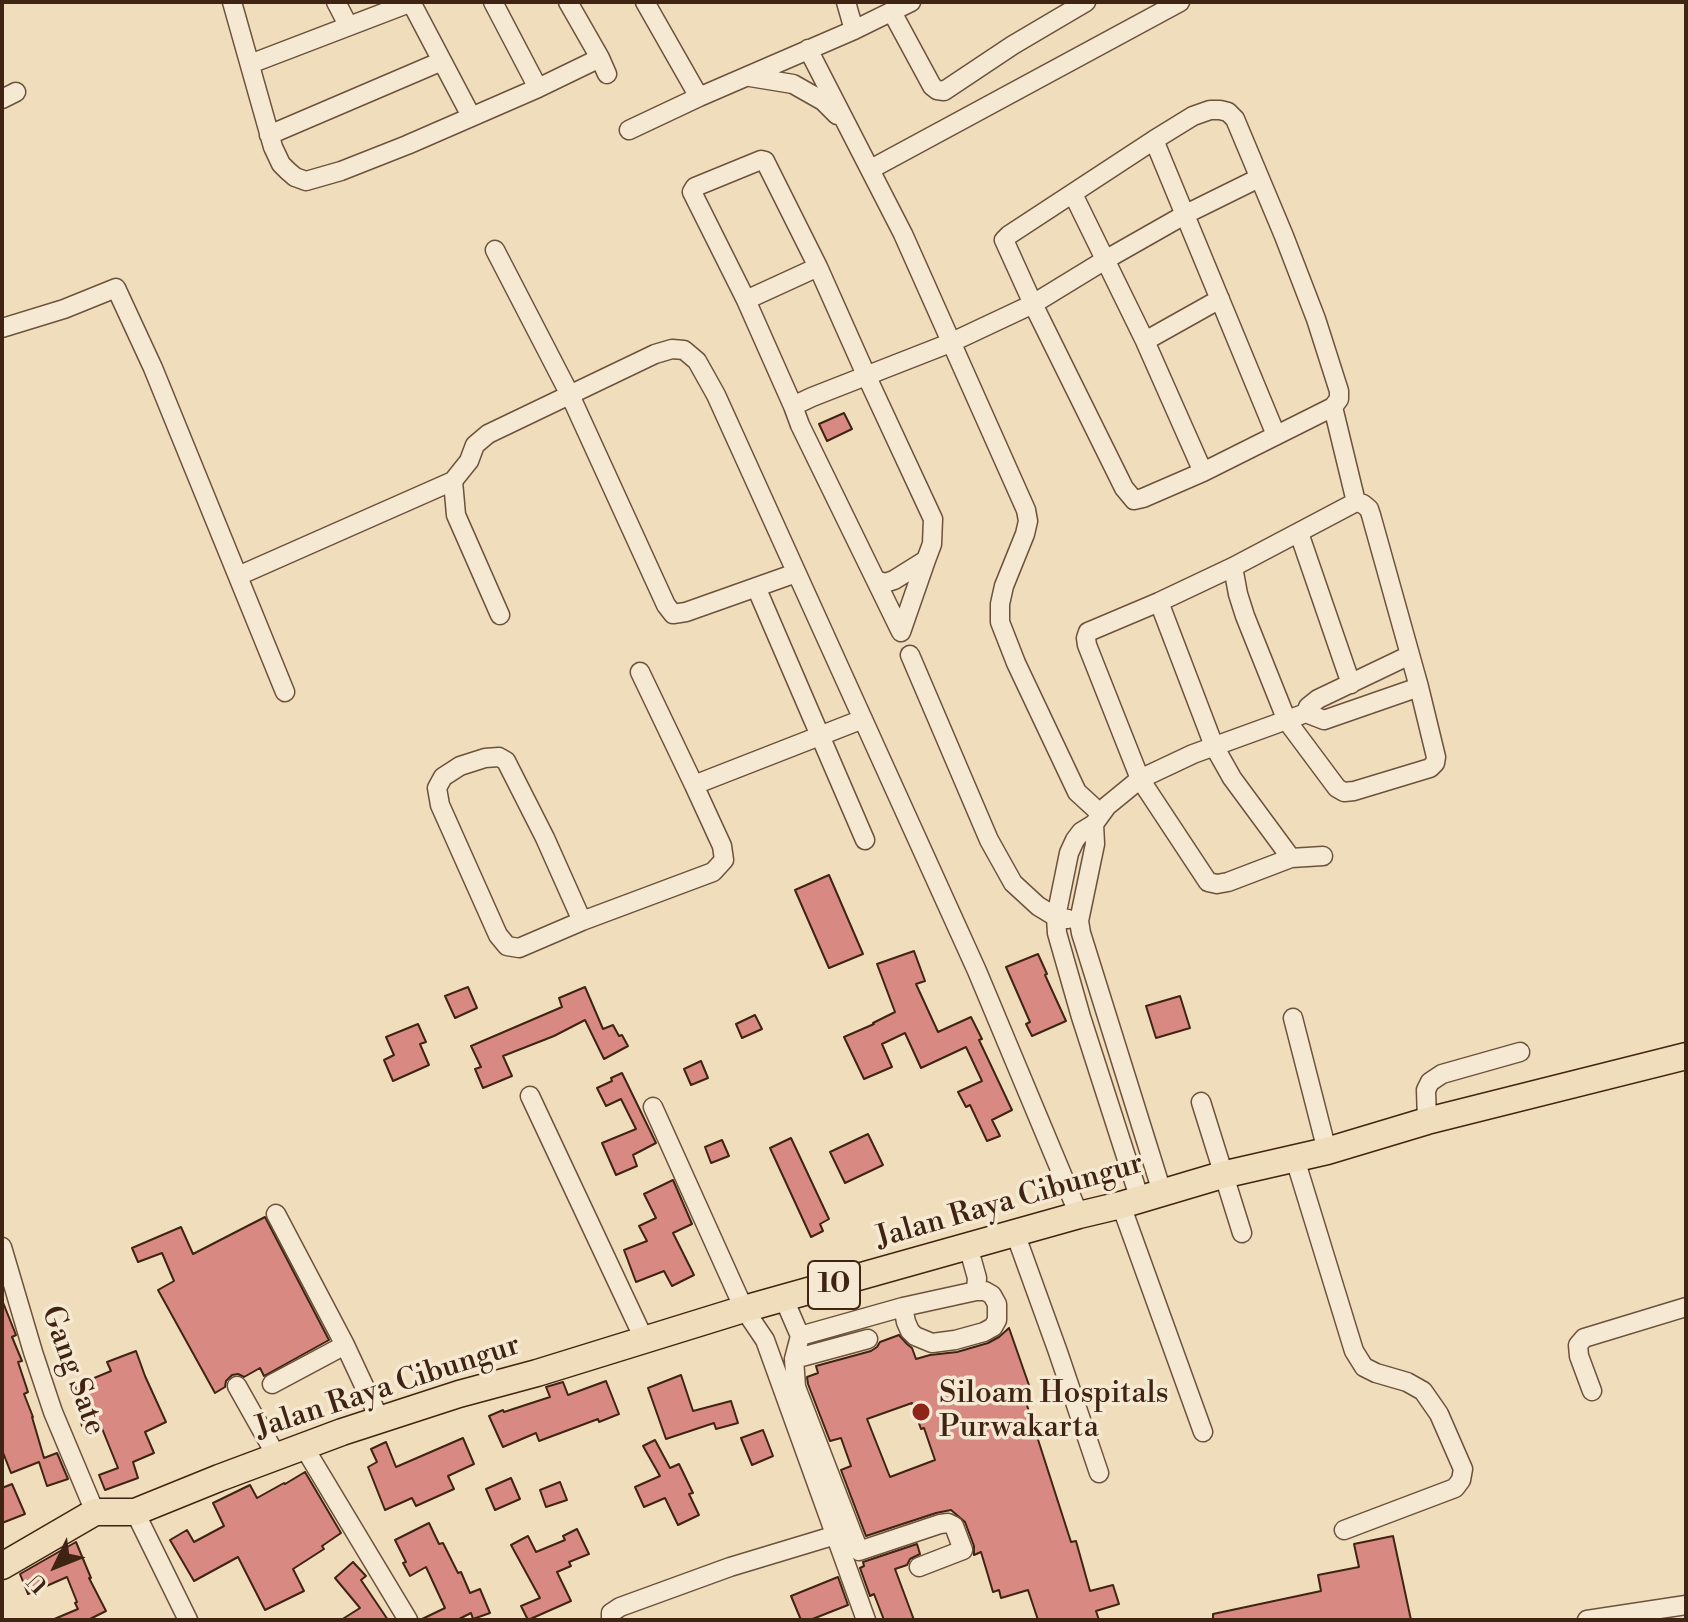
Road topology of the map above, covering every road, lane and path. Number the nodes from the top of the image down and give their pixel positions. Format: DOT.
graph roads {
  1 [pos="232,2"];
  2 [pos="336,2"];
  3 [pos="412,2"];
  4 [pos="493,2"];
  5 [pos="568,2"];
  6 [pos="645,2"];
  7 [pos="846,2"];
  8 [pos="1086,2"];
  9 [pos="1180,2"];
  10 [pos="905,5"];
  11 [pos="348,25"];
  12 [pos="854,30"];
  13 [pos="808,49"];
  14 [pos="442,61"];
  15 [pos="250,64"];
  16 [pos="747,77"];
  17 [pos="538,88"];
  18 [pos="699,97"];
  19 [pos="471,116"];
  20 [pos="848,126"];
  21 [pos="629,130"];
  22 [pos="269,135"];
  23 [pos="1154,140"];
  24 [pos="871,169"];
  25 [pos="1259,178"];
  26 [pos="1073,194"];
  27 [pos="1186,214"];
  28 [pos="495,250"];
  29 [pos="1105,260"];
  30 [pos="818,267"];
  31 [pos="1220,299"];
  32 [pos="746,300"];
  33 [pos="1033,304"];
  34 [pos="2,328"];
  35 [pos="1145,341"];
  36 [pos="950,343"];
  37 [pos="867,377"];
  38 [pos="570,395"];
  39 [pos="793,406"];
  40 [pos="1333,407"];
  41 [pos="1276,435"];
  42 [pos="1203,472"];
  43 [pos="453,481"];
  44 [pos="1356,502"];
  45 [pos="1299,533"];
  46 [pos="926,560"];
  47 [pos="1233,567"];
  48 [pos="796,573"];
  49 [pos="238,576"];
  50 [pos="876,580"];
  51 [pos="756,587"];
  52 [pos="1159,602"];
  53 [pos="500,615"];
  54 [pos="910,655"];
  55 [pos="1410,655"];
  56 [pos="640,672"];
  57 [pos="1351,684"];
  58 [pos="1419,687"];
  59 [pos="285,692"];
  60 [pos="1306,713"];
  61 [pos="863,719"];
  62 [pos="1287,721"];
  63 [pos="820,734"];
  64 [pos="1214,746"];
  65 [pos="1140,779"];
  66 [pos="694,785"];
  67 [pos="1098,819"];
  68 [pos="865,840"];
  69 [pos="1323,856"];
  70 [pos="1291,858"];
  71 [pos="1056,917"];
  72 [pos="582,921"];
  73 [pos="1079,921"];
  74 [pos="1293,1018"];
  75 [pos="1110,1029"];
  76 [pos="1088,1034"];
  77 [pos="1520,1052"];
  78 [pos="1686,1056"];
  79 [pos="530,1096"];
  80 [pos="1201,1102"];
  81 [pos="653,1107"];
  82 [pos="1427,1121"];
  83 [pos="1327,1151"];
  84 [pos="1295,1159"];
  85 [pos="1222,1175"];
  86 [pos="1141,1199"];
  87 [pos="276,1214"];
  88 [pos="1079,1215"];
  89 [pos="1015,1233"];
  90 [pos="1242,1233"];
  91 [pos="968,1246"];
  92 [pos="2,1247"];
  93 [pos="976,1291"];
  94 [pos="784,1299"];
  95 [pos="903,1307"];
  96 [pos="1686,1307"];
  97 [pos="744,1309"];
  98 [pos="800,1336"];
  99 [pos="644,1339"];
  100 [pos="868,1339"];
  101 [pos="345,1345"];
  102 [pos="794,1359"];
  103 [pos="272,1384"];
  104 [pos="237,1386"];
  105 [pos="1592,1391"];
  106 [pos="380,1420"];
  107 [pos="1203,1432"];
  108 [pos="304,1447"];
  109 [pos="277,1457"];
  110 [pos="1099,1473"];
  111 [pos="95,1512"];
  112 [pos="135,1512"];
  113 [pos="1344,1530"];
  114 [pos="836,1535"];
  115 [pos="2,1566"];
  116 [pos="919,1567"];
  117 [pos="1686,1605"];
  118 [pos="188,1620"];
  119 [pos="408,1620"];
  120 [pos="611,1620"];
  121 [pos="866,1620"];
  122 [pos="1587,1620"];
  1 -- 15 [label="street"];
  2 -- 11 [label="street"];
  3 -- 11 [label="street"];
  3 -- 14 [label="street"];
  4 -- 17 [label="street"];
  5 -- 17 [label="street"];
  6 -- 18 [label="street"];
  7 -- 12 [label="street"];
  8 -- 10 [label="street"];
  9 -- 24 [label="street"];
  10 -- 12 [label="street"];
  11 -- 15 [label="street"];
  12 -- 13 [label="street"];
  13 -- 16 [label="street"];
  13 -- 20 [label="street"];
  14 -- 19 [label="street"];
  14 -- 22 [label="street"];
  15 -- 22 [label="street"];
  16 -- 18 [label="street"];
  16 -- 20 [label="street"];
  17 -- 19 [label="street"];
  18 -- 21 [label="street"];
  19 -- 22 [label="street"];
  20 -- 24 [label="street"];
  23 -- 25 [label="street"];
  23 -- 26 [label="street"];
  23 -- 27 [label="street"];
  24 -- 36 [label="street"];
  25 -- 27 [label="street"];
  25 -- 40 [label="street"];
  26 -- 29 [label="street"];
  26 -- 33 [label="street"];
  27 -- 29 [label="street"];
  27 -- 31 [label="street"];
  28 -- 38 [label="street"];
  29 -- 33 [label="street"];
  29 -- 35 [label="street"];
  30 -- 32 [label="street"];
  30 -- 32 [label="street"];
  30 -- 37 [label="street"];
  31 -- 35 [label="street"];
  31 -- 41 [label="street"];
  32 -- 39 [label="street"];
  33 -- 36 [label="street"];
  33 -- 42 [label="street"];
  34 -- 49 [label="street"];
  35 -- 42 [label="street"];
  36 -- 37 [label="street"];
  36 -- 67 [label="street"];
  37 -- 39 [label="street"];
  37 -- 46 [label="street"];
  38 -- 43 [label="street"];
  38 -- 48 [label="street"];
  38 -- 51 [label="street"];
  39 -- 50 [label="street"];
  40 -- 41 [label="street"];
  40 -- 44 [label="street"];
  41 -- 42 [label="street"];
  43 -- 49 [label="street"];
  43 -- 53 [label="street"];
  44 -- 45 [label="street"];
  44 -- 55 [label="street"];
  45 -- 47 [label="street"];
  45 -- 57 [label="street"];
  46 -- 50 [label="street"];
  46 -- 50 [label="street"];
  47 -- 52 [label="street"];
  47 -- 62 [label="street"];
  48 -- 51 [label="street"];
  48 -- 61 [label="street"];
  49 -- 59 [label="street"];
  51 -- 63 [label="street"];
  52 -- 64 [label="street"];
  52 -- 65 [label="street"];
  54 -- 71 [label="street"];
  55 -- 57 [label="street"];
  55 -- 58 [label="street"];
  56 -- 66 [label="street"];
  57 -- 60 [label="street"];
  58 -- 60 [label="street"];
  58 -- 62 [label="street"];
  60 -- 62 [label="street"];
  61 -- 63 [label="street"];
  61 -- 88 [label="street"];
  62 -- 64 [label="street"];
  63 -- 66 [label="street"];
  63 -- 68 [label="street"];
  64 -- 65 [label="street"];
  64 -- 70 [label="street"];
  65 -- 67 [label="street"];
  65 -- 70 [label="street"];
  66 -- 72 [label="street"];
  67 -- 71 [label="street"];
  67 -- 73 [label="street"];
  69 -- 70 [label="street"];
  71 -- 73 [label="street"];
  71 -- 76 [label="street"];
  72 -- 72 [label="street"];
  73 -- 75 [label="street"];
  74 -- 83 [label="street"];
  75 -- 76 [label="street"];
  75 -- 86 [label="street"];
  76 -- 86 [label="street"];
  77 -- 82 [label="street"];
  78 -- 82 [label="highway, Jalan Raya Cibungur / 10"];
  79 -- 99 [label="street"];
  80 -- 85 [label="street"];
  81 -- 97 [label="street"];
  82 -- 83 [label="highway, Jalan Raya Cibungur / 10"];
  83 -- 84 [label="highway, Jalan Raya Cibungur / 10"];
  84 -- 85 [label="highway, Jalan Raya Cibungur / 10"];
  84 -- 113 [label="street"];
  85 -- 86 [label="highway, Jalan Raya Cibungur / 10"];
  85 -- 90 [label="street"];
  86 -- 88 [label="highway, Jalan Raya Cibungur / 10"];
  86 -- 107 [label="street"];
  87 -- 101 [label="street"];
  88 -- 89 [label="highway, Jalan Raya Cibungur / 10"];
  89 -- 91 [label="highway, Jalan Raya Cibungur / 10"];
  89 -- 110 [label="street"];
  91 -- 93 [label="street"];
  91 -- 94 [label="highway, Jalan Raya Cibungur / 10"];
  92 -- 111 [label="street, Gang Sate"];
  93 -- 95 [label="street"];
  93 -- 95 [label="street"];
  94 -- 97 [label="highway, Jalan Raya Cibungur / 10"];
  94 -- 98 [label="street"];
  95 -- 98 [label="street"];
  96 -- 105 [label="street"];
  97 -- 99 [label="highway, Jalan Raya Cibungur / 10"];
  97 -- 114 [label="street"];
  98 -- 102 [label="street"];
  99 -- 106 [label="highway, Jalan Raya Cibungur / 10"];
  100 -- 102 [label="street"];
  101 -- 103 [label="street"];
  101 -- 106 [label="street"];
  102 -- 116 [label="street"];
  104 -- 109 [label="street"];
  106 -- 108 [label="highway, Jalan Raya Cibungur / 10"];
  108 -- 109 [label="highway, Jalan Raya Cibungur / 10"];
  108 -- 119 [label="street"];
  109 -- 112 [label="highway, Jalan Raya Cibungur / 10"];
  111 -- 112 [label="highway, Jalan Raya Cibungur / 10"];
  111 -- 115 [label="highway"];
  112 -- 118 [label="street"];
  114 -- 120 [label="street"];
  114 -- 121 [label="street"];
  117 -- 122 [label="street"];
}
